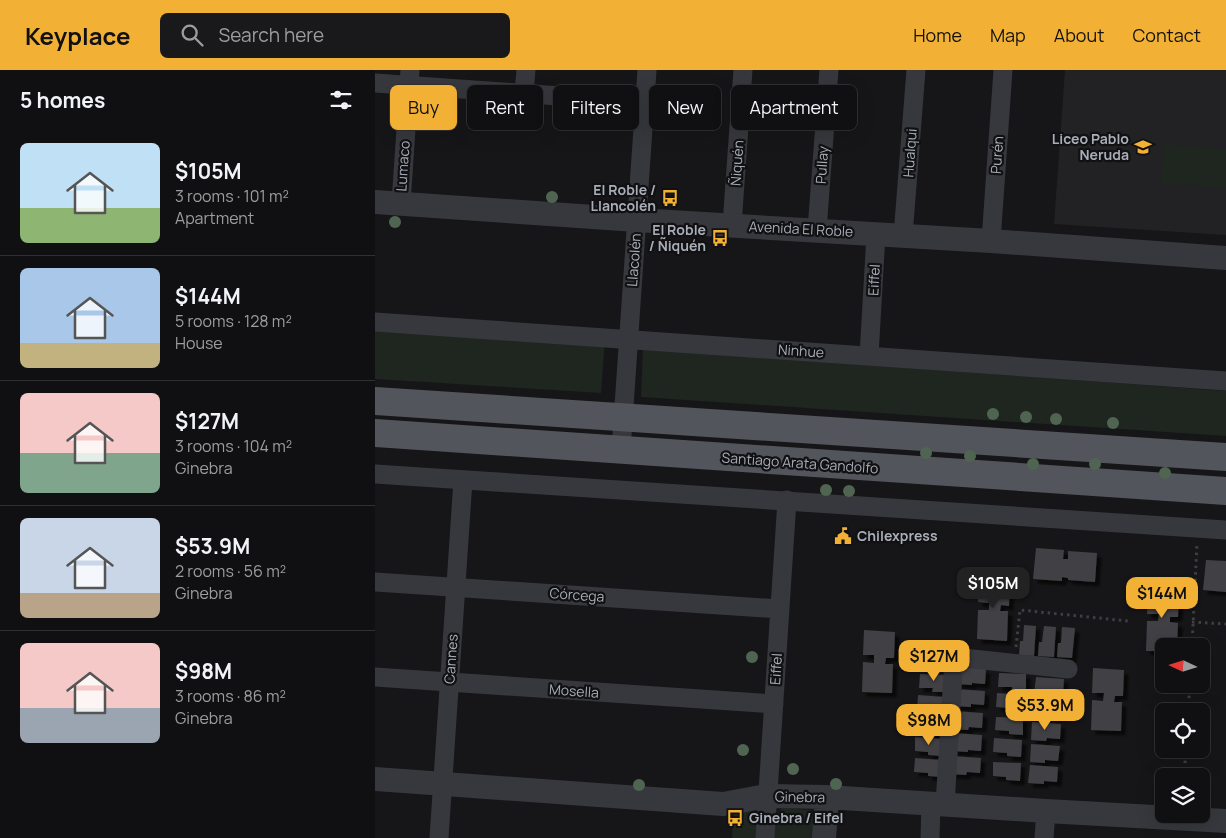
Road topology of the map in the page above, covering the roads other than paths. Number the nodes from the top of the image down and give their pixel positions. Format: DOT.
graph roads {
  1 [pos="526,70"];
  2 [pos="647,70"];
  3 [pos="743,70"];
  4 [pos="829,70"];
  5 [pos="916,70"];
  6 [pos="1003,70"];
  7 [pos="409,78"];
  8 [pos="375,83"];
  9 [pos="525,85"];
  10 [pos="467,86"];
  11 [pos="543,95"];
  12 [pos="645,102"];
  13 [pos="375,202"];
  14 [pos="401,203"];
  15 [pos="637,220"];
  16 [pos="732,226"];
  17 [pos="817,230"];
  18 [pos="876,234"];
  19 [pos="903,236"];
  20 [pos="991,241"];
  21 [pos="1226,258"];
  22 [pos="375,322"];
  23 [pos="629,339"];
  24 [pos="869,356"];
  25 [pos="1226,381"];
  26 [pos="375,401"];
  27 [pos="623,417"];
  28 [pos="375,433"];
  29 [pos="621,450"];
  30 [pos="1226,457"];
  31 [pos="375,474"];
  32 [pos="463,480"];
  33 [pos="1226,491"];
  34 [pos="787,500"];
  35 [pos="1226,530"];
  36 [pos="375,582"];
  37 [pos="456,587"];
  38 [pos="780,609"];
  39 [pos="1068,669"];
  40 [pos="375,678"];
  41 [pos="449,682"];
  42 [pos="773,704"];
  43 [pos="375,780"];
  44 [pos="442,784"];
  45 [pos="767,796"];
  46 [pos="827,797"];
  47 [pos="938,804"];
  48 [pos="1046,812"];
  49 [pos="1226,821"];
  50 [pos="439,838"];
  51 [pos="765,838"];
  52 [pos="824,838"];
  53 [pos="930,838"];
  54 [pos="1044,838"];
  1 -- 9 [label="street"];
  2 -- 12 [label="street, Llacolén"];
  3 -- 16 [label="street, Ñiquén"];
  4 -- 17 [label="street, Pullay"];
  5 -- 19 [label="street, Hualqui"];
  6 -- 20 [label="street, Purén"];
  7 -- 8 [label="street"];
  7 -- 10 [label="street"];
  7 -- 14 [label="street, Lumaco"];
  11 -- 12 [label="street"];
  12 -- 15 [label="street, Llacolén"];
  13 -- 14 [label="street, Avenida El Roble"];
  14 -- 15 [label="street, Avenida El Roble"];
  15 -- 16 [label="street, Avenida El Roble"];
  15 -- 23 [label="street, Llacolén"];
  16 -- 17 [label="street, Avenida El Roble"];
  17 -- 18 [label="street, Avenida El Roble"];
  18 -- 19 [label="street, Avenida El Roble"];
  18 -- 24 [label="street, Eiffel"];
  19 -- 20 [label="street, Avenida El Roble"];
  20 -- 21 [label="street, Avenida El Roble"];
  22 -- 23 [label="street, Ninhue"];
  23 -- 24 [label="street, Ninhue"];
  23 -- 27 [label="street, Llacolén"];
  24 -- 25 [label="street, Ninhue"];
  26 -- 27 [label="main road"];
  27 -- 29 [label="street, Llacolén"];
  27 -- 30 [label="main road"];
  28 -- 29 [label="main road, Santiago Arata Gandolfo"];
  29 -- 33 [label="main road, Santiago Arata Gandolfo"];
  31 -- 32 [label="street"];
  32 -- 34 [label="street"];
  32 -- 37 [label="street, Cannes"];
  34 -- 35 [label="street"];
  34 -- 38 [label="street, Eiffel"];
  36 -- 37 [label="street, Córcega"];
  37 -- 38 [label="street, Córcega"];
  37 -- 41 [label="street, Cannes"];
  38 -- 42 [label="street, Eiffel"];
  39 -- 47 [label="street"];
  40 -- 41 [label="street, Mosella"];
  41 -- 42 [label="street, Mosella"];
  41 -- 44 [label="street, Cannes"];
  42 -- 45 [label="street, Eiffel"];
  43 -- 44 [label="street, Ginebra"];
  44 -- 45 [label="street, Ginebra"];
  44 -- 50 [label="street, Cannes"];
  45 -- 46 [label="street, Ginebra"];
  45 -- 51 [label="street, Eiffel"];
  46 -- 47 [label="street, Ginebra"];
  46 -- 52 [label="street"];
  47 -- 48 [label="street, Ginebra"];
  47 -- 53 [label="street"];
  48 -- 49 [label="street, Ginebra"];
  48 -- 54 [label="street"];
}
